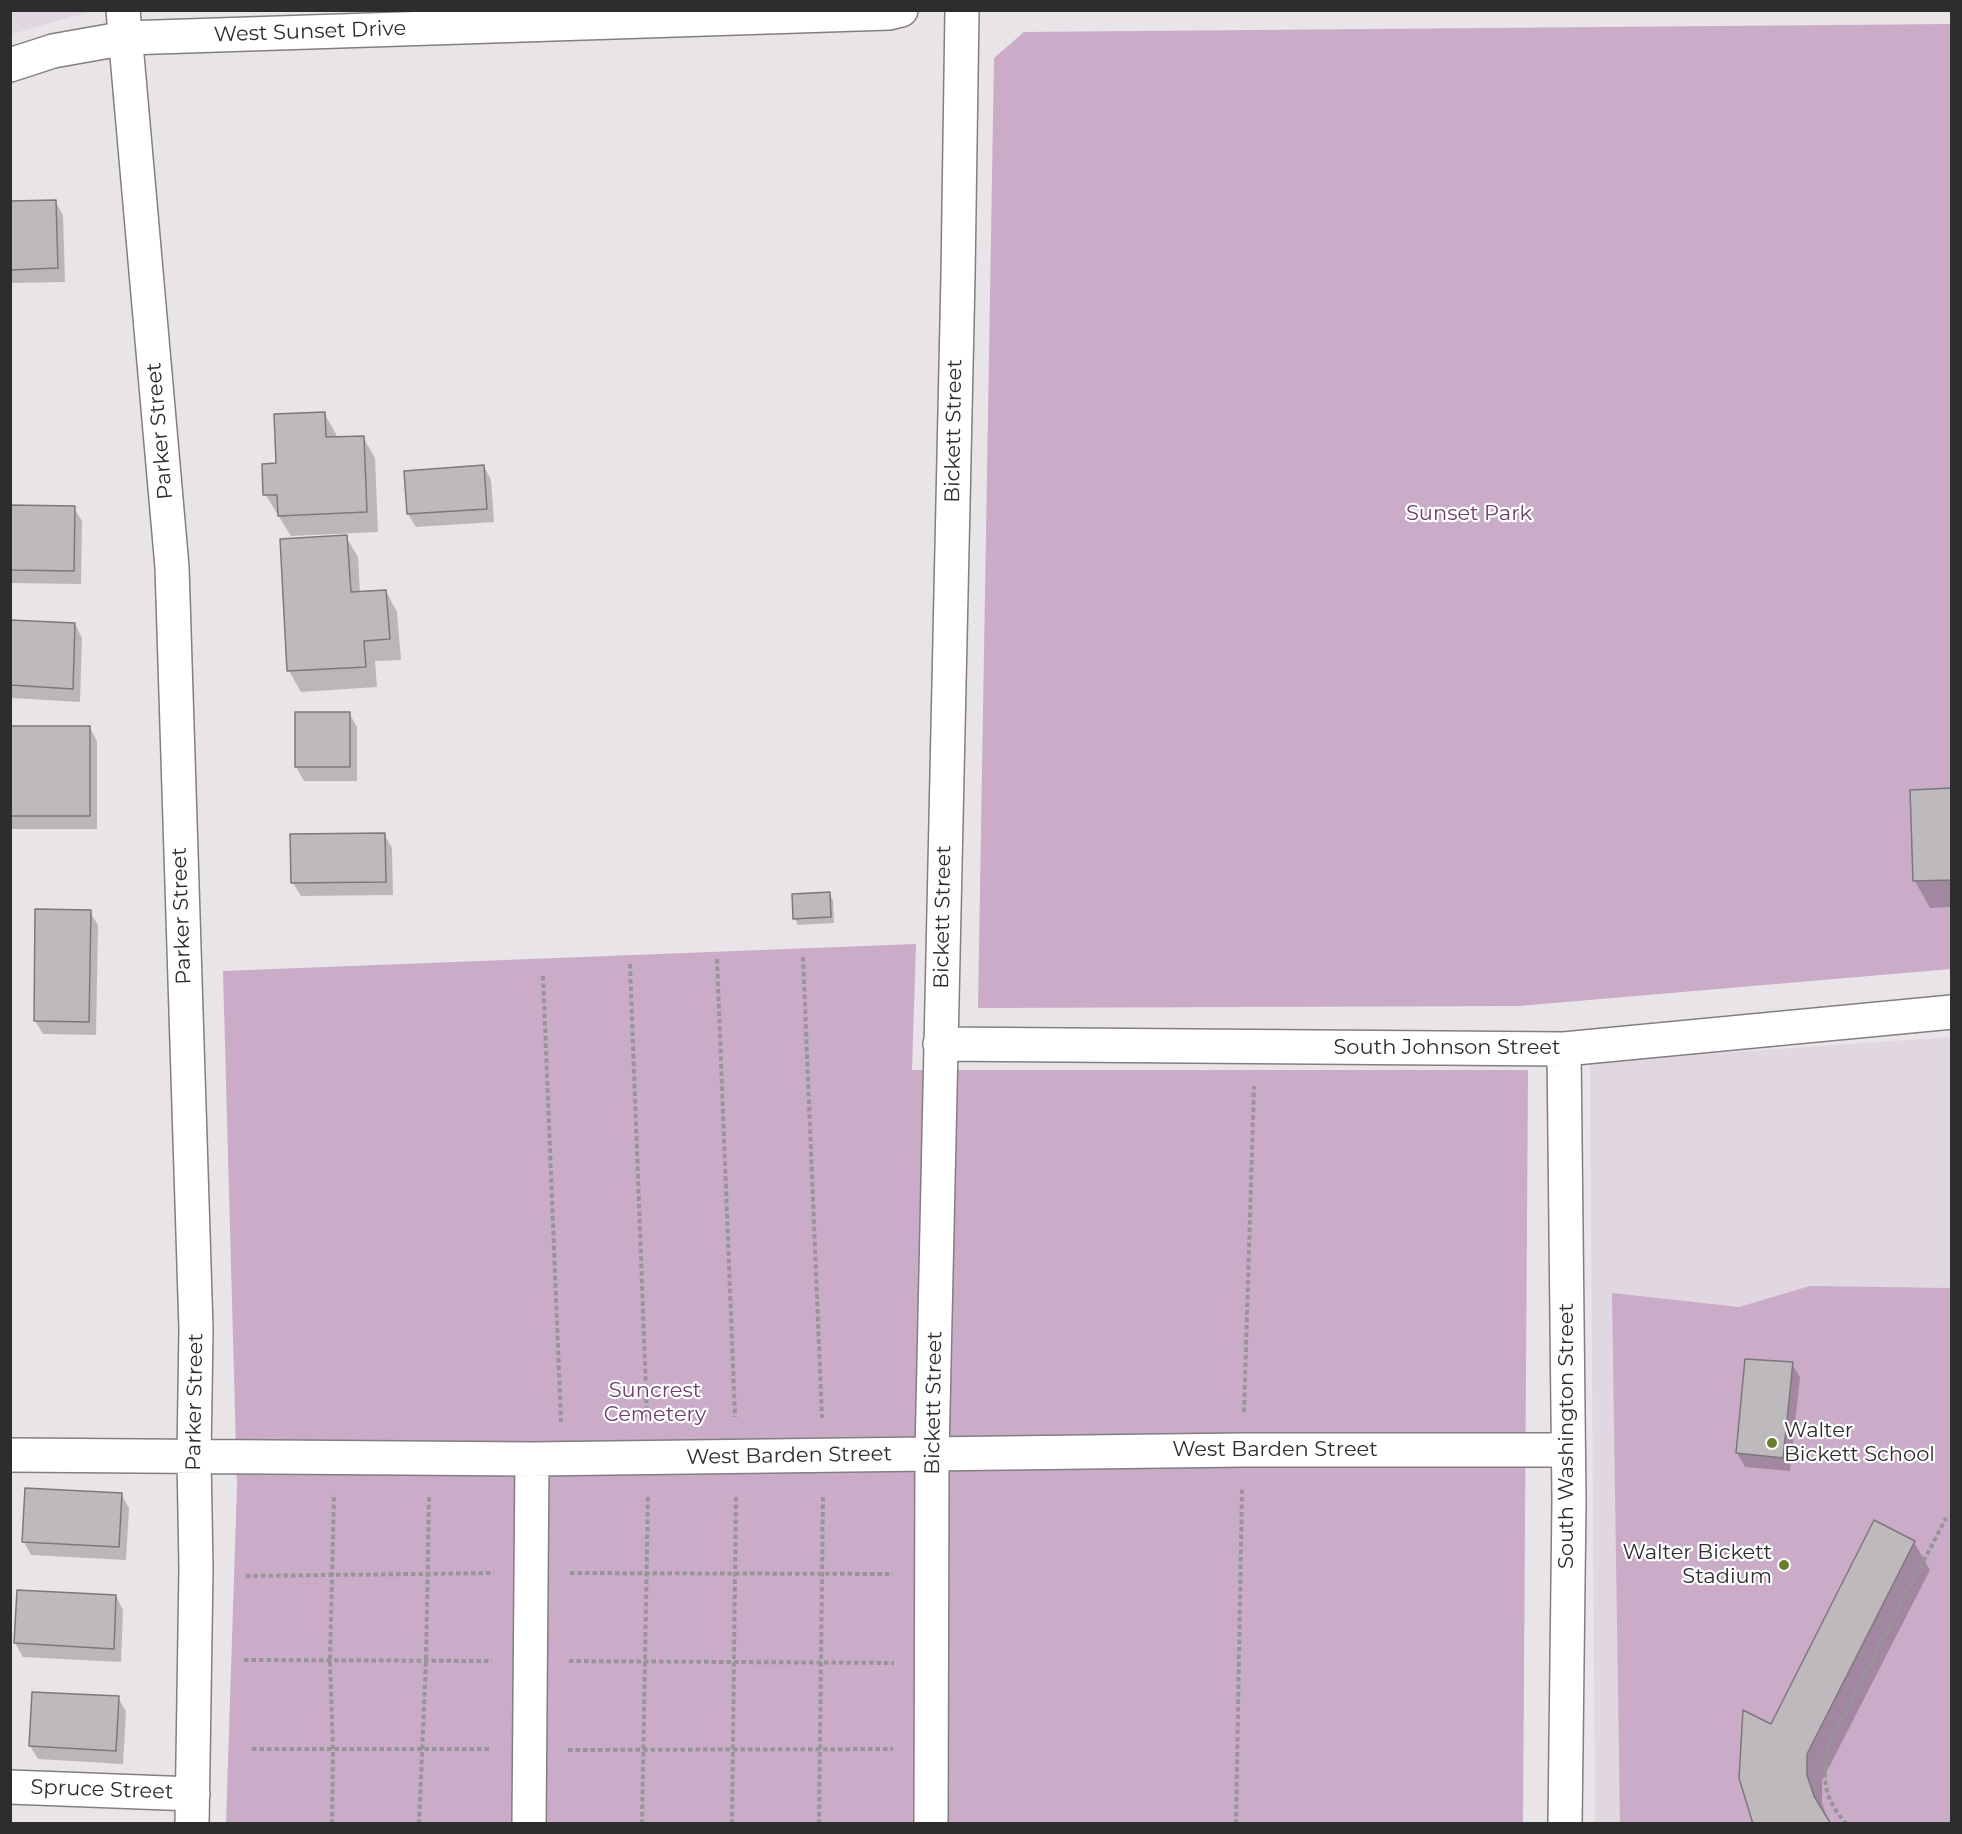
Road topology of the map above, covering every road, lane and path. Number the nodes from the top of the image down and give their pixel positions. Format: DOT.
graph roads {
  1 [pos="901,10"];
  2 [pos="962,10"];
  3 [pos="125,24"];
  4 [pos="10,65"];
  5 [pos="803,957"];
  6 [pos="717,959"];
  7 [pos="630,964"];
  8 [pos="543,976"];
  9 [pos="1952,1012"];
  10 [pos="940,1044"];
  11 [pos="1564,1049"];
  12 [pos="1254,1086"];
  13 [pos="1243,1450"];
  14 [pos="1568,1450"];
  15 [pos="10,1455"];
  16 [pos="932,1455"];
  17 [pos="736,1456"];
  18 [pos="824,1456"];
  19 [pos="648,1457"];
  20 [pos="194,1458"];
  21 [pos="335,1459"];
  22 [pos="429,1459"];
  23 [pos="548,1459"];
  24 [pos="1946,1518"];
  25 [pos="646,1572"];
  26 [pos="735,1572"];
  27 [pos="532,1573"];
  28 [pos="822,1573"];
  29 [pos="428,1574"];
  30 [pos="333,1575"];
  31 [pos="932,1575"];
  32 [pos="246,1576"];
  33 [pos="244,1660"];
  34 [pos="330,1661"];
  35 [pos="426,1661"];
  36 [pos="531,1661"];
  37 [pos="645,1662"];
  38 [pos="821,1662"];
  39 [pos="734,1663"];
  40 [pos="932,1663"];
  41 [pos="252,1749"];
  42 [pos="333,1749"];
  43 [pos="422,1749"];
  44 [pos="644,1749"];
  45 [pos="931,1749"];
  46 [pos="530,1750"];
  47 [pos="733,1750"];
  48 [pos="819,1751"];
  49 [pos="10,1787"];
  50 [pos="193,1809"];
  51 [pos="332,1824"];
  52 [pos="419,1824"];
  53 [pos="529,1824"];
  54 [pos="642,1824"];
  55 [pos="732,1824"];
  56 [pos="819,1824"];
  57 [pos="931,1824"];
  58 [pos="1236,1824"];
  59 [pos="1565,1824"];
  60 [pos="1847,1824"];
  1 -- 3 [label="street, West Sunset Drive"];
  2 -- 10 [label="street, Bickett Street"];
  3 -- 4 [label="street, West Sunset Drive"];
  3 -- 20 [label="street, Parker Street"];
  5 -- 18 [label="path"];
  6 -- 17 [label="path"];
  7 -- 19 [label="path"];
  8 -- 23 [label="path"];
  9 -- 11 [label="street, South Johnson Street"];
  10 -- 11 [label="street, South Johnson Street"];
  10 -- 16 [label="street, Bickett Street"];
  11 -- 14 [label="street, South Washington Street"];
  12 -- 13 [label="path"];
  13 -- 14 [label="street, West Barden Street"];
  13 -- 16 [label="street, West Barden Street"];
  13 -- 58 [label="path"];
  14 -- 59 [label="street, South Washington Street"];
  15 -- 20 [label="street, West Barden Street"];
  16 -- 18 [label="street, West Barden Street"];
  16 -- 31 [label="street, Bickett Street"];
  17 -- 18 [label="street, West Barden Street"];
  17 -- 19 [label="street, West Barden Street"];
  17 -- 26 [label="path"];
  18 -- 28 [label="path"];
  19 -- 23 [label="street, West Barden Street"];
  19 -- 25 [label="path"];
  20 -- 21 [label="street, West Barden Street"];
  20 -- 50 [label="street, Parker Street"];
  21 -- 22 [label="street, West Barden Street"];
  21 -- 30 [label="path"];
  22 -- 23 [label="street, West Barden Street"];
  22 -- 29 [label="path"];
  23 -- 27 [label="street"];
  24 -- 60 [label="path"];
  25 -- 26 [label="path"];
  25 -- 27 [label="path"];
  25 -- 37 [label="path"];
  26 -- 28 [label="path"];
  26 -- 39 [label="path"];
  27 -- 29 [label="path"];
  27 -- 36 [label="street"];
  28 -- 31 [label="path"];
  28 -- 38 [label="path"];
  29 -- 30 [label="path"];
  29 -- 35 [label="path"];
  30 -- 32 [label="path"];
  30 -- 34 [label="path"];
  31 -- 40 [label="street, Bickett Street"];
  33 -- 34 [label="path"];
  34 -- 35 [label="path"];
  34 -- 42 [label="path"];
  35 -- 36 [label="path"];
  35 -- 43 [label="path"];
  36 -- 37 [label="path"];
  36 -- 46 [label="street"];
  37 -- 39 [label="path"];
  37 -- 44 [label="path"];
  38 -- 39 [label="path"];
  38 -- 40 [label="path"];
  38 -- 48 [label="path"];
  39 -- 47 [label="path"];
  40 -- 45 [label="street, Bickett Street"];
  41 -- 42 [label="path"];
  42 -- 43 [label="path"];
  42 -- 51 [label="path"];
  43 -- 46 [label="path"];
  43 -- 52 [label="path"];
  44 -- 46 [label="path"];
  44 -- 47 [label="path"];
  44 -- 54 [label="path"];
  45 -- 48 [label="path"];
  45 -- 57 [label="street, Bickett Street"];
  46 -- 53 [label="street"];
  47 -- 48 [label="path"];
  47 -- 55 [label="path"];
  48 -- 56 [label="path"];
  49 -- 50 [label="street, Spruce Street"];
}
